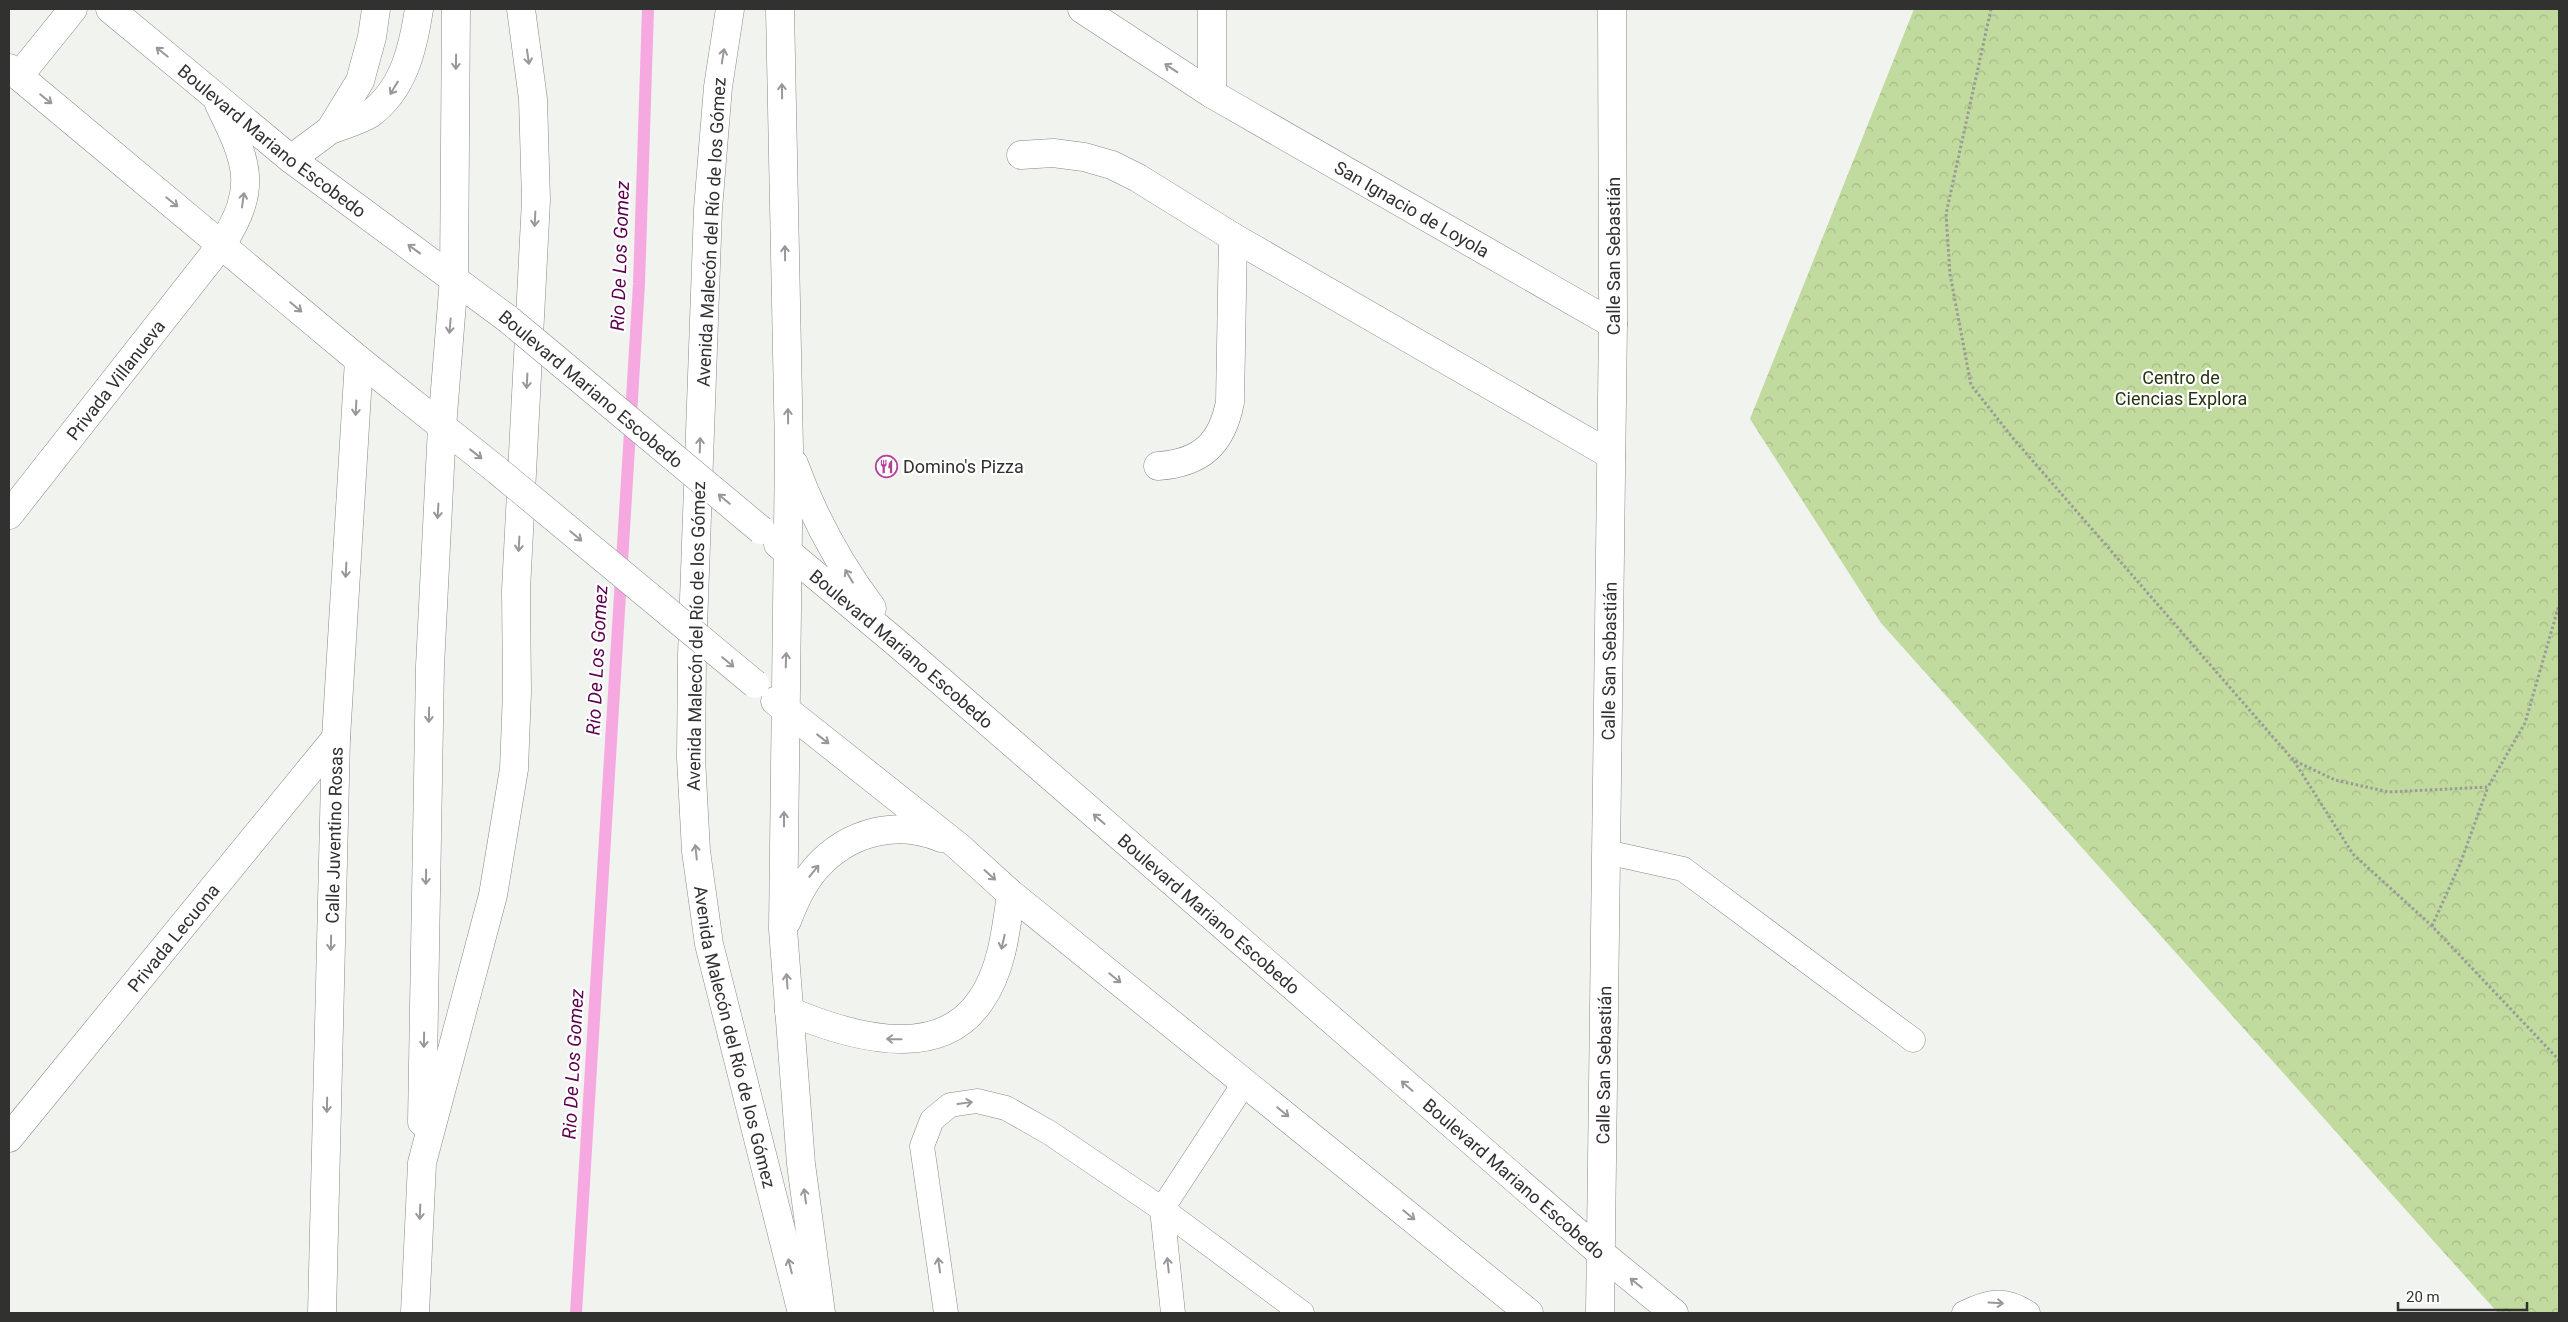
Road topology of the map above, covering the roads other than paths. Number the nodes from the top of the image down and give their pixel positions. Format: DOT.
graph roads {
  1 [pos="73,9"];
  2 [pos="110,9"];
  3 [pos="376,9"];
  4 [pos="419,9"];
  5 [pos="456,9"];
  6 [pos="521,9"];
  7 [pos="730,9"];
  8 [pos="780,9"];
  9 [pos="1082,9"];
  10 [pos="1212,9"];
  11 [pos="1612,9"];
  12 [pos="14,72"];
  13 [pos="1212,94"];
  14 [pos="216,95"];
  15 [pos="330,130"];
  16 [pos="1021,155"];
  17 [pos="291,159"];
  18 [pos="1233,237"];
  19 [pos="222,244"];
  20 [pos="454,278"];
  21 [pos="1613,324"];
  22 [pos="359,360"];
  23 [pos="442,427"];
  24 [pos="789,449"];
  25 [pos="1611,455"];
  26 [pos="1158,466"];
  27 [pos="9,516"];
  28 [pos="789,552"];
  29 [pos="898,644"];
  30 [pos="785,709"];
  31 [pos="336,738"];
  32 [pos="958,846"];
  33 [pos="1606,852"];
  34 [pos="1012,894"];
  35 [pos="783,929"];
  36 [pos="789,1011"];
  37 [pos="1913,1040"];
  38 [pos="1246,1082"];
  39 [pos="9,1138"];
  40 [pos="422,1163"];
  41 [pos="1162,1209"];
  42 [pos="1602,1254"];
  43 [pos="322,1313"];
  44 [pos="415,1313"];
  45 [pos="802,1313"];
  46 [pos="821,1313"];
  47 [pos="946,1313"];
  48 [pos="1173,1313"];
  49 [pos="1302,1313"];
  50 [pos="1529,1313"];
  51 [pos="1600,1313"];
  52 [pos="1674,1313"];
  53 [pos="1964,1313"];
  54 [pos="2028,1313"];
  1 -- 12 [label="main road"];
  14 -- 2 [label="main road, Boulevard Mariano Escobedo, one-way"];
  3 -- 15 [label="main road"];
  4 -- 15 [label="main road, one-way"];
  5 -- 20 [label="main road, one-way"];
  6 -- 40 [label="main road, one-way"];
  45 -- 7 [label="main road, Avenida Malecón del Río de los Gómez, one-way"];
  24 -- 8 [label="main road, one-way"];
  13 -- 9 [label="main road, San Ignacio de Loyola, one-way"];
  10 -- 13 [label="main road"];
  11 -- 21 [label="main road, Calle San Sebastián"];
  12 -- 19 [label="main road, one-way"];
  13 -- 21 [label="main road, San Ignacio de Loyola"];
  14 -- 17 [label="main road, Boulevard Mariano Escobedo"];
  19 -- 14 [label="main road, Privada Villanueva, one-way"];
  15 -- 17 [label="main road"];
  16 -- 18 [label="main road"];
  20 -- 17 [label="main road, Boulevard Mariano Escobedo, one-way"];
  18 -- 25 [label="main road"];
  18 -- 26 [label="main road"];
  19 -- 22 [label="main road, one-way"];
  19 -- 27 [label="main road, Privada Villanueva"];
  20 -- 23 [label="main road, one-way"];
  28 -- 20 [label="main road, Boulevard Mariano Escobedo, one-way, bridge"];
  21 -- 25 [label="main road, Calle San Sebastián"];
  22 -- 23 [label="main road"];
  22 -- 31 [label="main road, Calle Juventino Rosas, one-way"];
  23 -- 30 [label="main road, one-way, bridge"];
  23 -- 40 [label="main road, one-way"];
  24 -- 28 [label="main road"];
  29 -- 24 [label="main road, one-way"];
  25 -- 33 [label="main road, Calle San Sebastián"];
  28 -- 29 [label="main road, Boulevard Mariano Escobedo"];
  30 -- 28 [label="main road, one-way"];
  42 -- 29 [label="main road, Boulevard Mariano Escobedo, one-way"];
  30 -- 32 [label="main road, one-way"];
  35 -- 30 [label="main road, one-way"];
  31 -- 39 [label="main road, Privada Lecuona"];
  31 -- 43 [label="main road, Calle Juventino Rosas, one-way"];
  32 -- 34 [label="main road, one-way"];
  35 -- 32 [label="main road, one-way"];
  33 -- 37 [label="lane"];
  33 -- 42 [label="main road, Calle San Sebastián"];
  34 -- 36 [label="main road, one-way"];
  34 -- 38 [label="main road, one-way"];
  36 -- 35 [label="main road, one-way"];
  46 -- 36 [label="main road, one-way"];
  38 -- 41 [label="lane"];
  38 -- 50 [label="main road, one-way"];
  40 -- 44 [label="main road, one-way"];
  47 -- 41 [label="lane, one-way"];
  48 -- 41 [label="lane, one-way"];
  41 -- 49 [label="lane"];
  42 -- 51 [label="main road, Calle San Sebastián"];
  52 -- 42 [label="main road, Boulevard Mariano Escobedo, one-way"];
  53 -- 54 [label="lane, one-way"];
}
